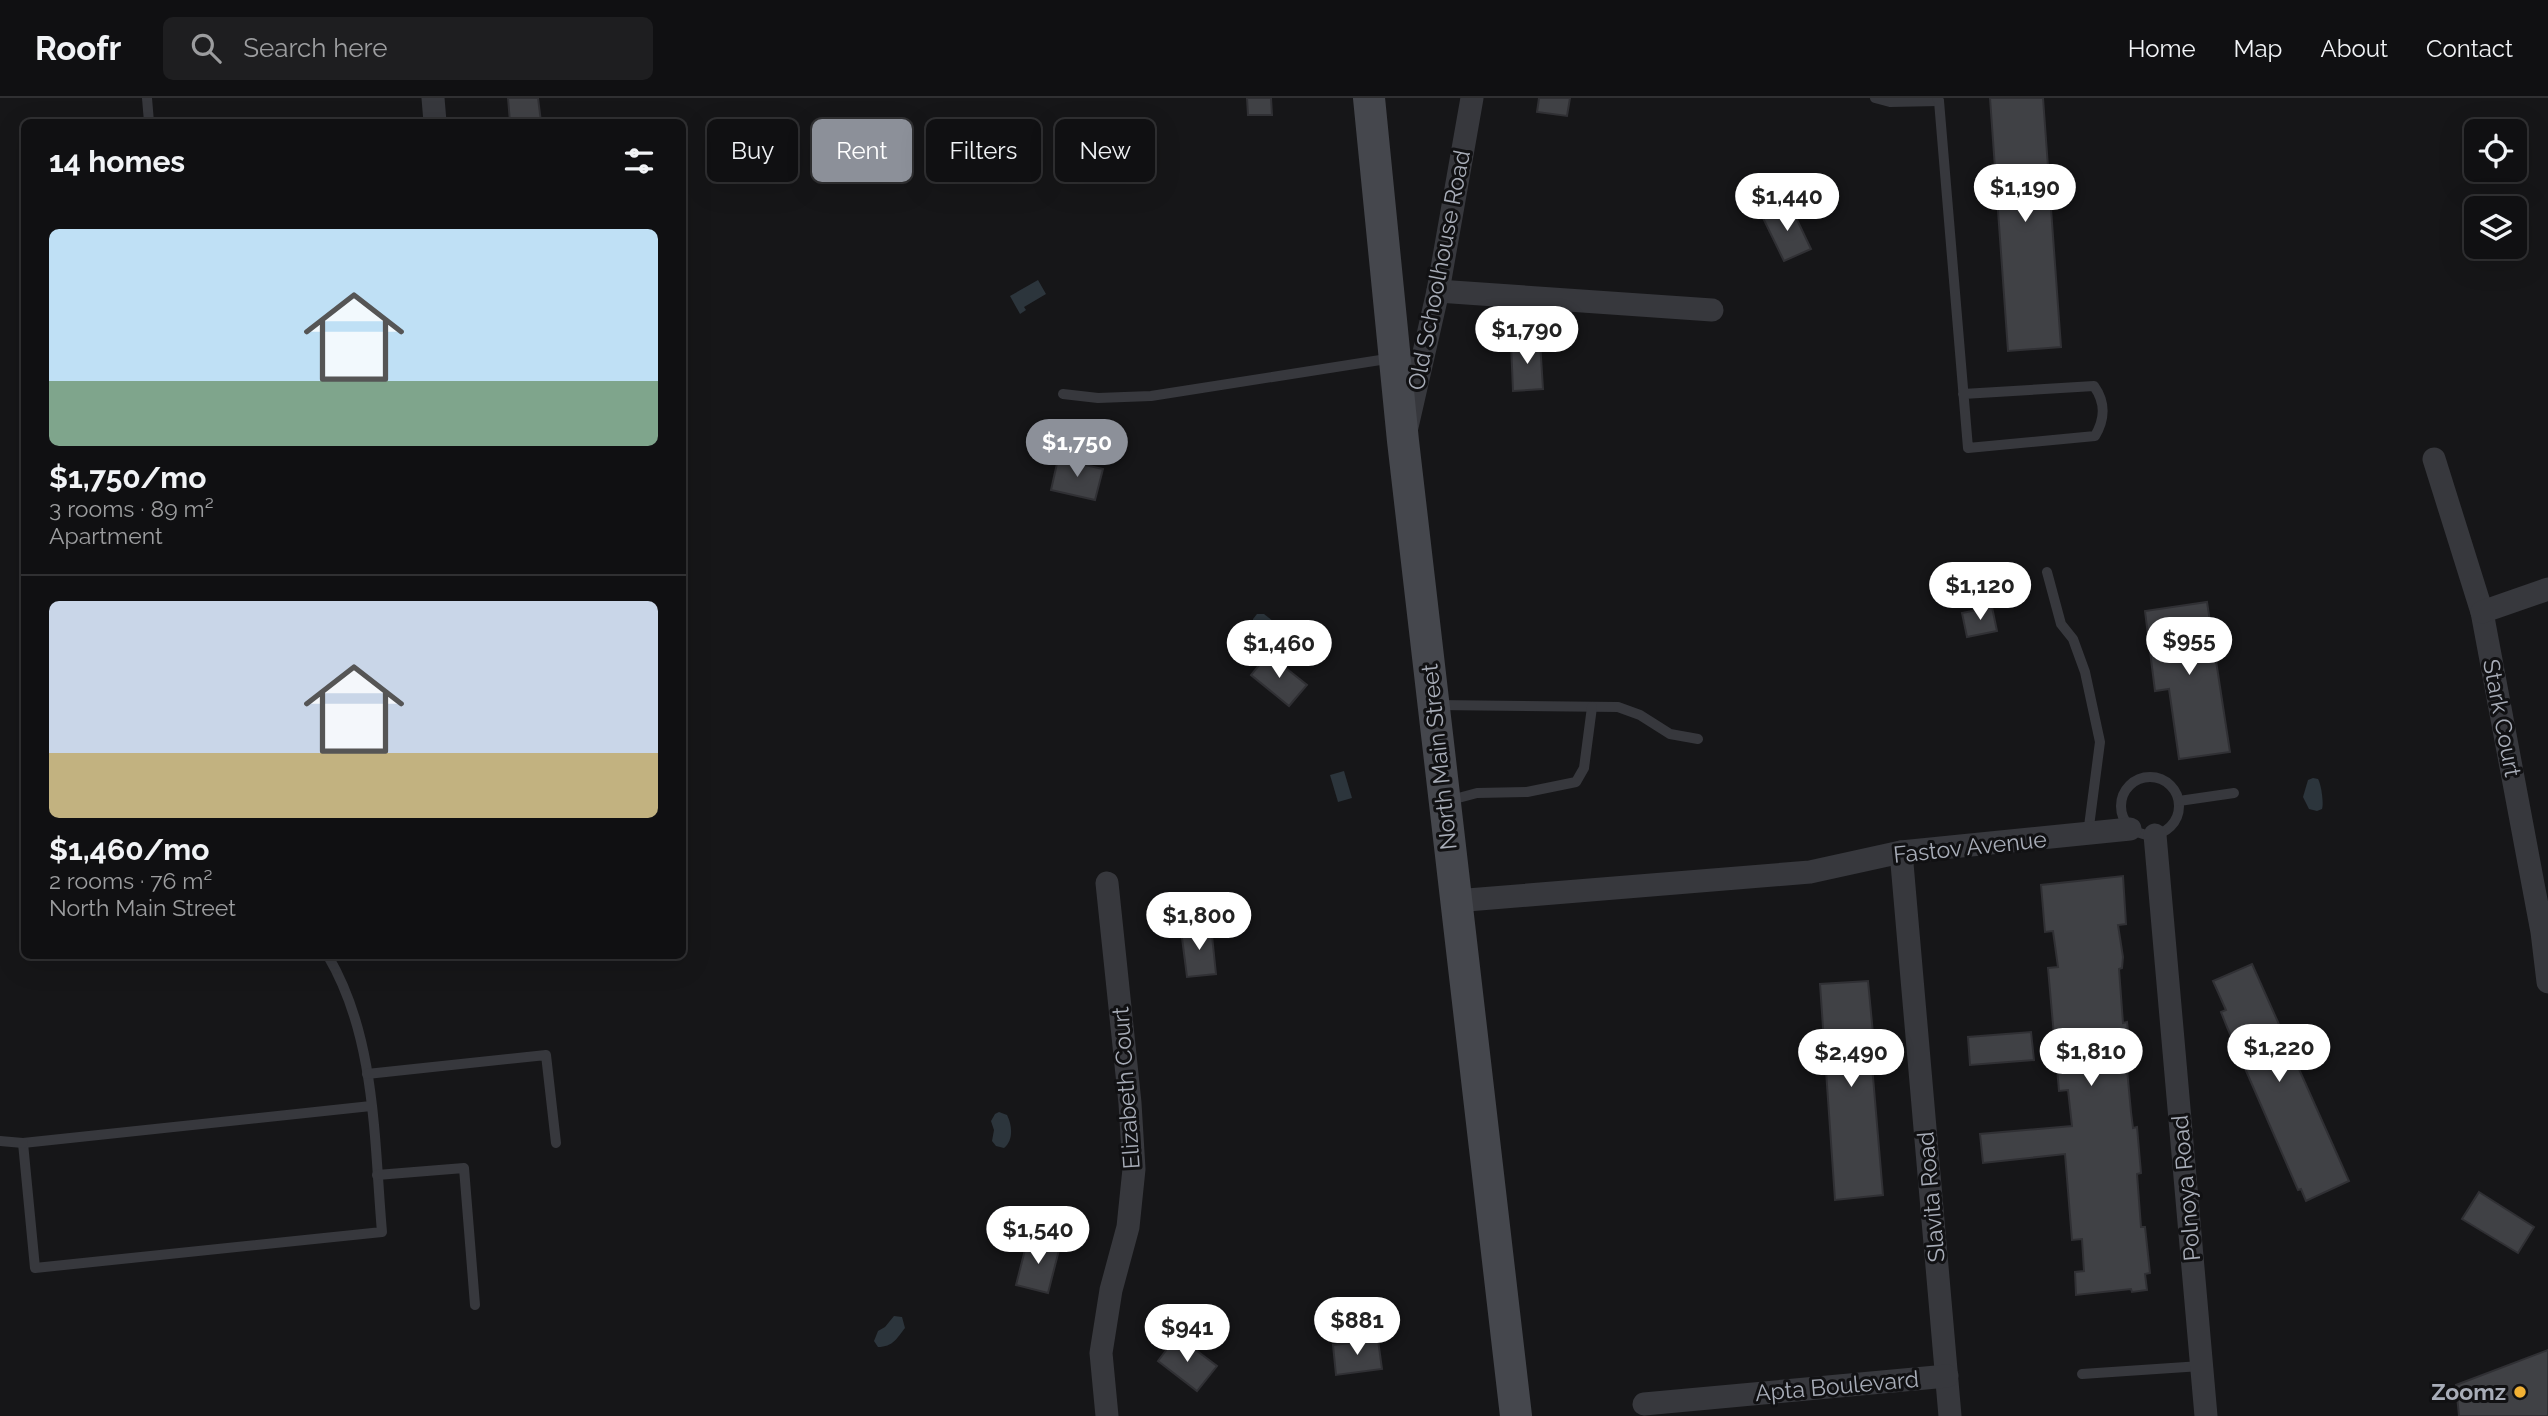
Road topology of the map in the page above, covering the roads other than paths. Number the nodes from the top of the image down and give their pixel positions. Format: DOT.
graph roads {
  1 [pos="147,98"];
  2 [pos="433,98"];
  3 [pos="1368,98"];
  4 [pos="1472,98"];
  5 [pos="1875,98"];
  6 [pos="1938,100"];
  7 [pos="149,119"];
  8 [pos="435,119"];
  9 [pos="1438,291"];
  10 [pos="1712,310"];
  11 [pos="1394,358"];
  12 [pos="1062,394"];
  13 [pos="1963,394"];
  14 [pos="1403,440"];
  15 [pos="2434,459"];
  16 [pos="2048,572"];
  17 [pos="2548,589"];
  18 [pos="2482,612"];
  19 [pos="1433,705"];
  20 [pos="1592,707"];
  21 [pos="1698,739"];
  22 [pos="2234,793"];
  23 [pos="1444,802"];
  24 [pos="2179,802"];
  25 [pos="2130,829"];
  26 [pos="2088,834"];
  27 [pos="2155,835"];
  28 [pos="1901,852"];
  29 [pos="1107,883"];
  30 [pos="1455,901"];
  31 [pos="2545,932"];
  32 [pos="330,959"];
  33 [pos="2548,982"];
  34 [pos="367,1074"];
  35 [pos="371,1105"];
  36 [pos="0,1141"];
  37 [pos="23,1143"];
  38 [pos="555,1143"];
  39 [pos="377,1175"];
  40 [pos="475,1305"];
  41 [pos="2201,1366"];
  42 [pos="2082,1374"];
  43 [pos="1947,1376"];
  44 [pos="1644,1404"];
  45 [pos="1107,1416"];
  46 [pos="1516,1416"];
  47 [pos="1950,1416"];
  48 [pos="2206,1416"];
  1 -- 7 [label="lane"];
  2 -- 8 [label="street"];
  3 -- 11 [label="main road, North Main Street"];
  4 -- 9 [label="street, Old Schoolhouse Road"];
  5 -- 6 [label="lane"];
  6 -- 13 [label="lane"];
  9 -- 10 [label="street"];
  9 -- 14 [label="street, Old Schoolhouse Road"];
  11 -- 12 [label="lane"];
  11 -- 14 [label="main road, North Main Street"];
  13 -- 13 [label="lane"];
  14 -- 19 [label="main road, North Main Street"];
  15 -- 18 [label="street, Stark Court"];
  16 -- 26 [label="lane"];
  17 -- 18 [label="street"];
  18 -- 31 [label="street, Stark Court"];
  19 -- 20 [label="lane"];
  19 -- 23 [label="main road, North Main Street"];
  20 -- 21 [label="lane"];
  20 -- 23 [label="lane"];
  22 -- 24 [label="lane"];
  23 -- 30 [label="main road, North Main Street"];
  24 -- 25 [label="lane"];
  24 -- 27 [label="lane"];
  25 -- 26 [label="street, Fastov Avenue"];
  25 -- 27 [label="lane"];
  26 -- 28 [label="street, Fastov Avenue"];
  27 -- 41 [label="street, Polnoya Road"];
  28 -- 30 [label="street, Fastov Avenue"];
  28 -- 43 [label="street, Slavita Road"];
  29 -- 45 [label="street, Elizabeth Court"];
  30 -- 46 [label="main road, North Main Street"];
  31 -- 33 [label="street, Stark Court"];
  32 -- 34 [label="lane"];
  34 -- 35 [label="lane"];
  34 -- 38 [label="lane"];
  35 -- 37 [label="lane"];
  35 -- 39 [label="lane"];
  36 -- 37 [label="lane"];
  37 -- 39 [label="lane"];
  39 -- 40 [label="lane"];
  41 -- 42 [label="lane"];
  41 -- 48 [label="street, Polnoya Road"];
  43 -- 44 [label="street, Apta Boulevard"];
  43 -- 47 [label="street, Slavita Road"];
}
